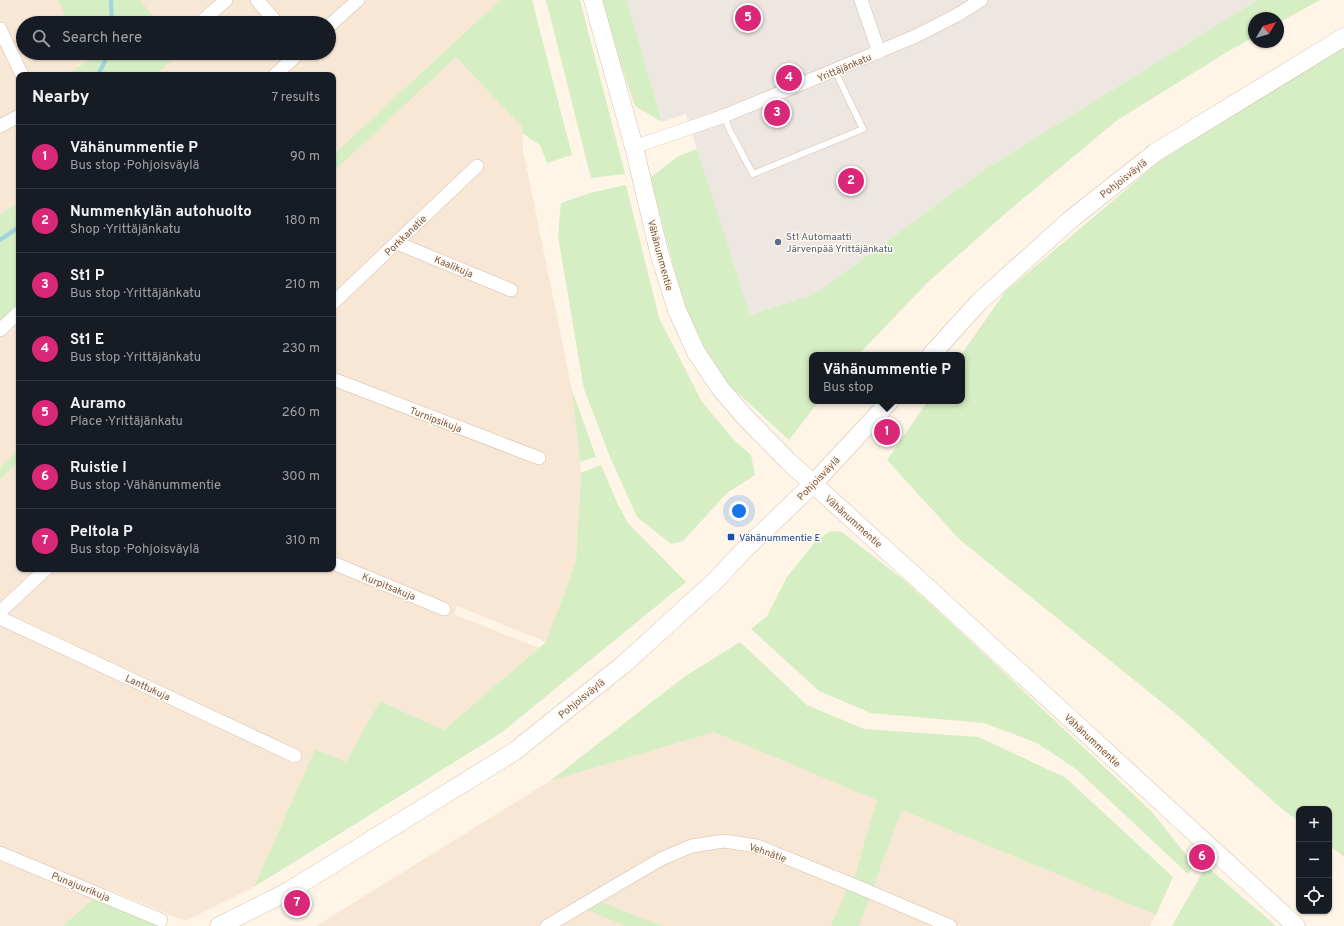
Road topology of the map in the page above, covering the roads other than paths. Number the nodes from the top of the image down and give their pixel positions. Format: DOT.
graph roads {
  1 [pos="226,0"];
  2 [pos="257,0"];
  3 [pos="358,0"];
  4 [pos="593,0"];
  5 [pos="861,0"];
  6 [pos="981,0"];
  7 [pos="208,16"];
  8 [pos="271,16"];
  9 [pos="336,20"];
  10 [pos="0,29"];
  11 [pos="1344,37"];
  12 [pos="879,52"];
  13 [pos="291,60"];
  14 [pos="835,71"];
  15 [pos="21,72"];
  16 [pos="278,72"];
  17 [pos="724,116"];
  18 [pos="16,118"];
  19 [pos="0,126"];
  20 [pos="634,147"];
  21 [pos="477,166"];
  22 [pos="398,243"];
  23 [pos="511,290"];
  24 [pos="336,300"];
  25 [pos="16,315"];
  26 [pos="0,330"];
  27 [pos="935,352"];
  28 [pos="336,380"];
  29 [pos="887,404"];
  30 [pos="539,458"];
  31 [pos="813,484"];
  32 [pos="336,564"];
  33 [pos="43,572"];
  34 [pos="444,609"];
  35 [pos="0,612"];
  36 [pos="0,618"];
  37 [pos="295,756"];
  38 [pos="0,853"];
  39 [pos="161,920"];
  40 [pos="219,926"];
  41 [pos="547,926"];
  42 [pos="950,926"];
  43 [pos="1296,926"];
  1 -- 7 [label="street"];
  2 -- 8 [label="street"];
  3 -- 9 [label="street"];
  4 -- 20 [label="main road, Vähänummentie"];
  5 -- 12 [label="street"];
  6 -- 12 [label="street, Yrittäjänkatu"];
  10 -- 15 [label="street"];
  11 -- 27 [label="main road, Pohjoisväylä"];
  12 -- 14 [label="street, Yrittäjänkatu"];
  13 -- 16 [label="street"];
  14 -- 17 [label="street, Yrittäjänkatu"];
  14 -- 17 [label="lane"];
  17 -- 20 [label="street, Yrittäjänkatu"];
  18 -- 19 [label="street"];
  20 -- 31 [label="main road, Vähänummentie"];
  21 -- 22 [label="street, Porkkanatie"];
  22 -- 23 [label="street, Kaalikuja"];
  22 -- 24 [label="street, Porkkanatie"];
  25 -- 26 [label="street"];
  28 -- 30 [label="street, Turnipsikuja"];
  29 -- 31 [label="main road, Pohjoisväylä"];
  31 -- 40 [label="main road, Pohjoisväylä"];
  31 -- 43 [label="main road, Vähänummentie"];
  32 -- 34 [label="street, Kurpitsakuja"];
  33 -- 35 [label="street"];
  36 -- 37 [label="street, Lanttukuja"];
  38 -- 39 [label="street, Punajuurikuja"];
  41 -- 42 [label="street, Vehnätie"];
}
